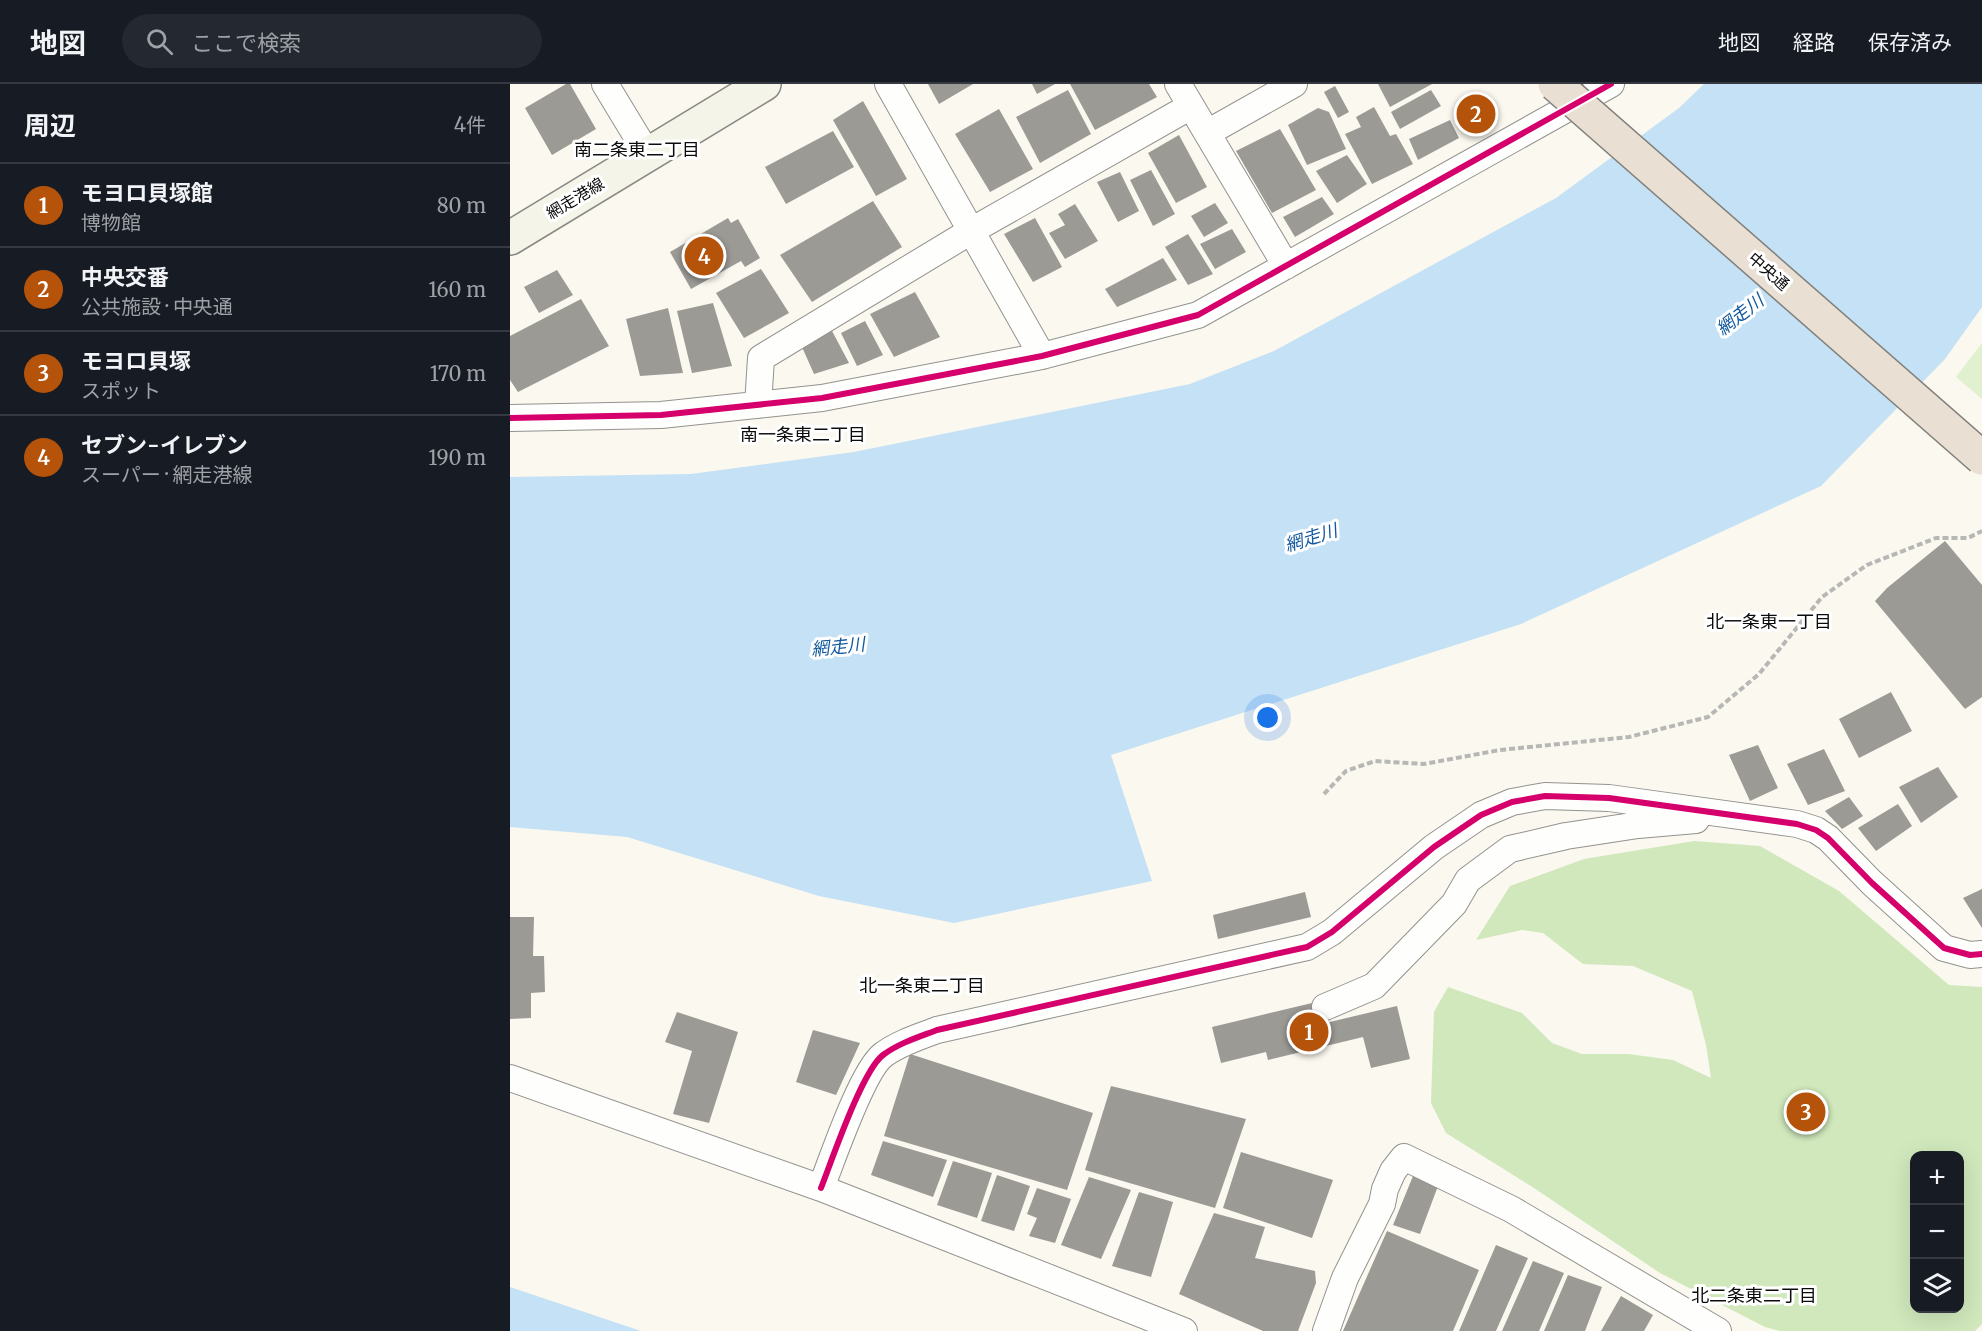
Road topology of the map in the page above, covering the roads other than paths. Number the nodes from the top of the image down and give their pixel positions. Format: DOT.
graph roads {
  1 [pos="605,84"];
  2 [pos="764,84"];
  3 [pos="888,84"];
  4 [pos="1178,84"];
  5 [pos="1294,84"];
  6 [pos="1556,84"];
  7 [pos="1611,84"];
  8 [pos="1191,106"];
  9 [pos="1207,133"];
  10 [pos="648,155"];
  11 [pos="971,231"];
  12 [pos="510,238"];
  13 [pos="1286,266"];
  14 [pos="1042,356"];
  15 [pos="758,405"];
  16 [pos="510,418"];
  17 [pos="1982,458"];
  18 [pos="1753,816"];
  19 [pos="1982,954"];
  20 [pos="1325,1007"];
  21 [pos="510,1078"];
  22 [pos="821,1188"];
  23 [pos="1184,1331"];
  24 [pos="1326,1331"];
  25 [pos="1718,1331"];
  1 -- 10 [label="street"];
  2 -- 10 [label="main road, 網走港線"];
  3 -- 11 [label="street"];
  4 -- 8 [label="street"];
  5 -- 9 [label="street"];
  6 -- 17 [label="highway, 中央通, bridge"];
  7 -- 13 [label="street"];
  8 -- 9 [label="street"];
  8 -- 11 [label="street"];
  9 -- 13 [label="street"];
  10 -- 12 [label="main road, 網走港線"];
  11 -- 14 [label="street"];
  11 -- 15 [label="street"];
  13 -- 14 [label="street"];
  14 -- 15 [label="street"];
  15 -- 16 [label="street"];
  18 -- 19 [label="street"];
  18 -- 20 [label="street"];
  18 -- 22 [label="street"];
  21 -- 22 [label="street"];
  22 -- 23 [label="street"];
  24 -- 25 [label="street"];
}
